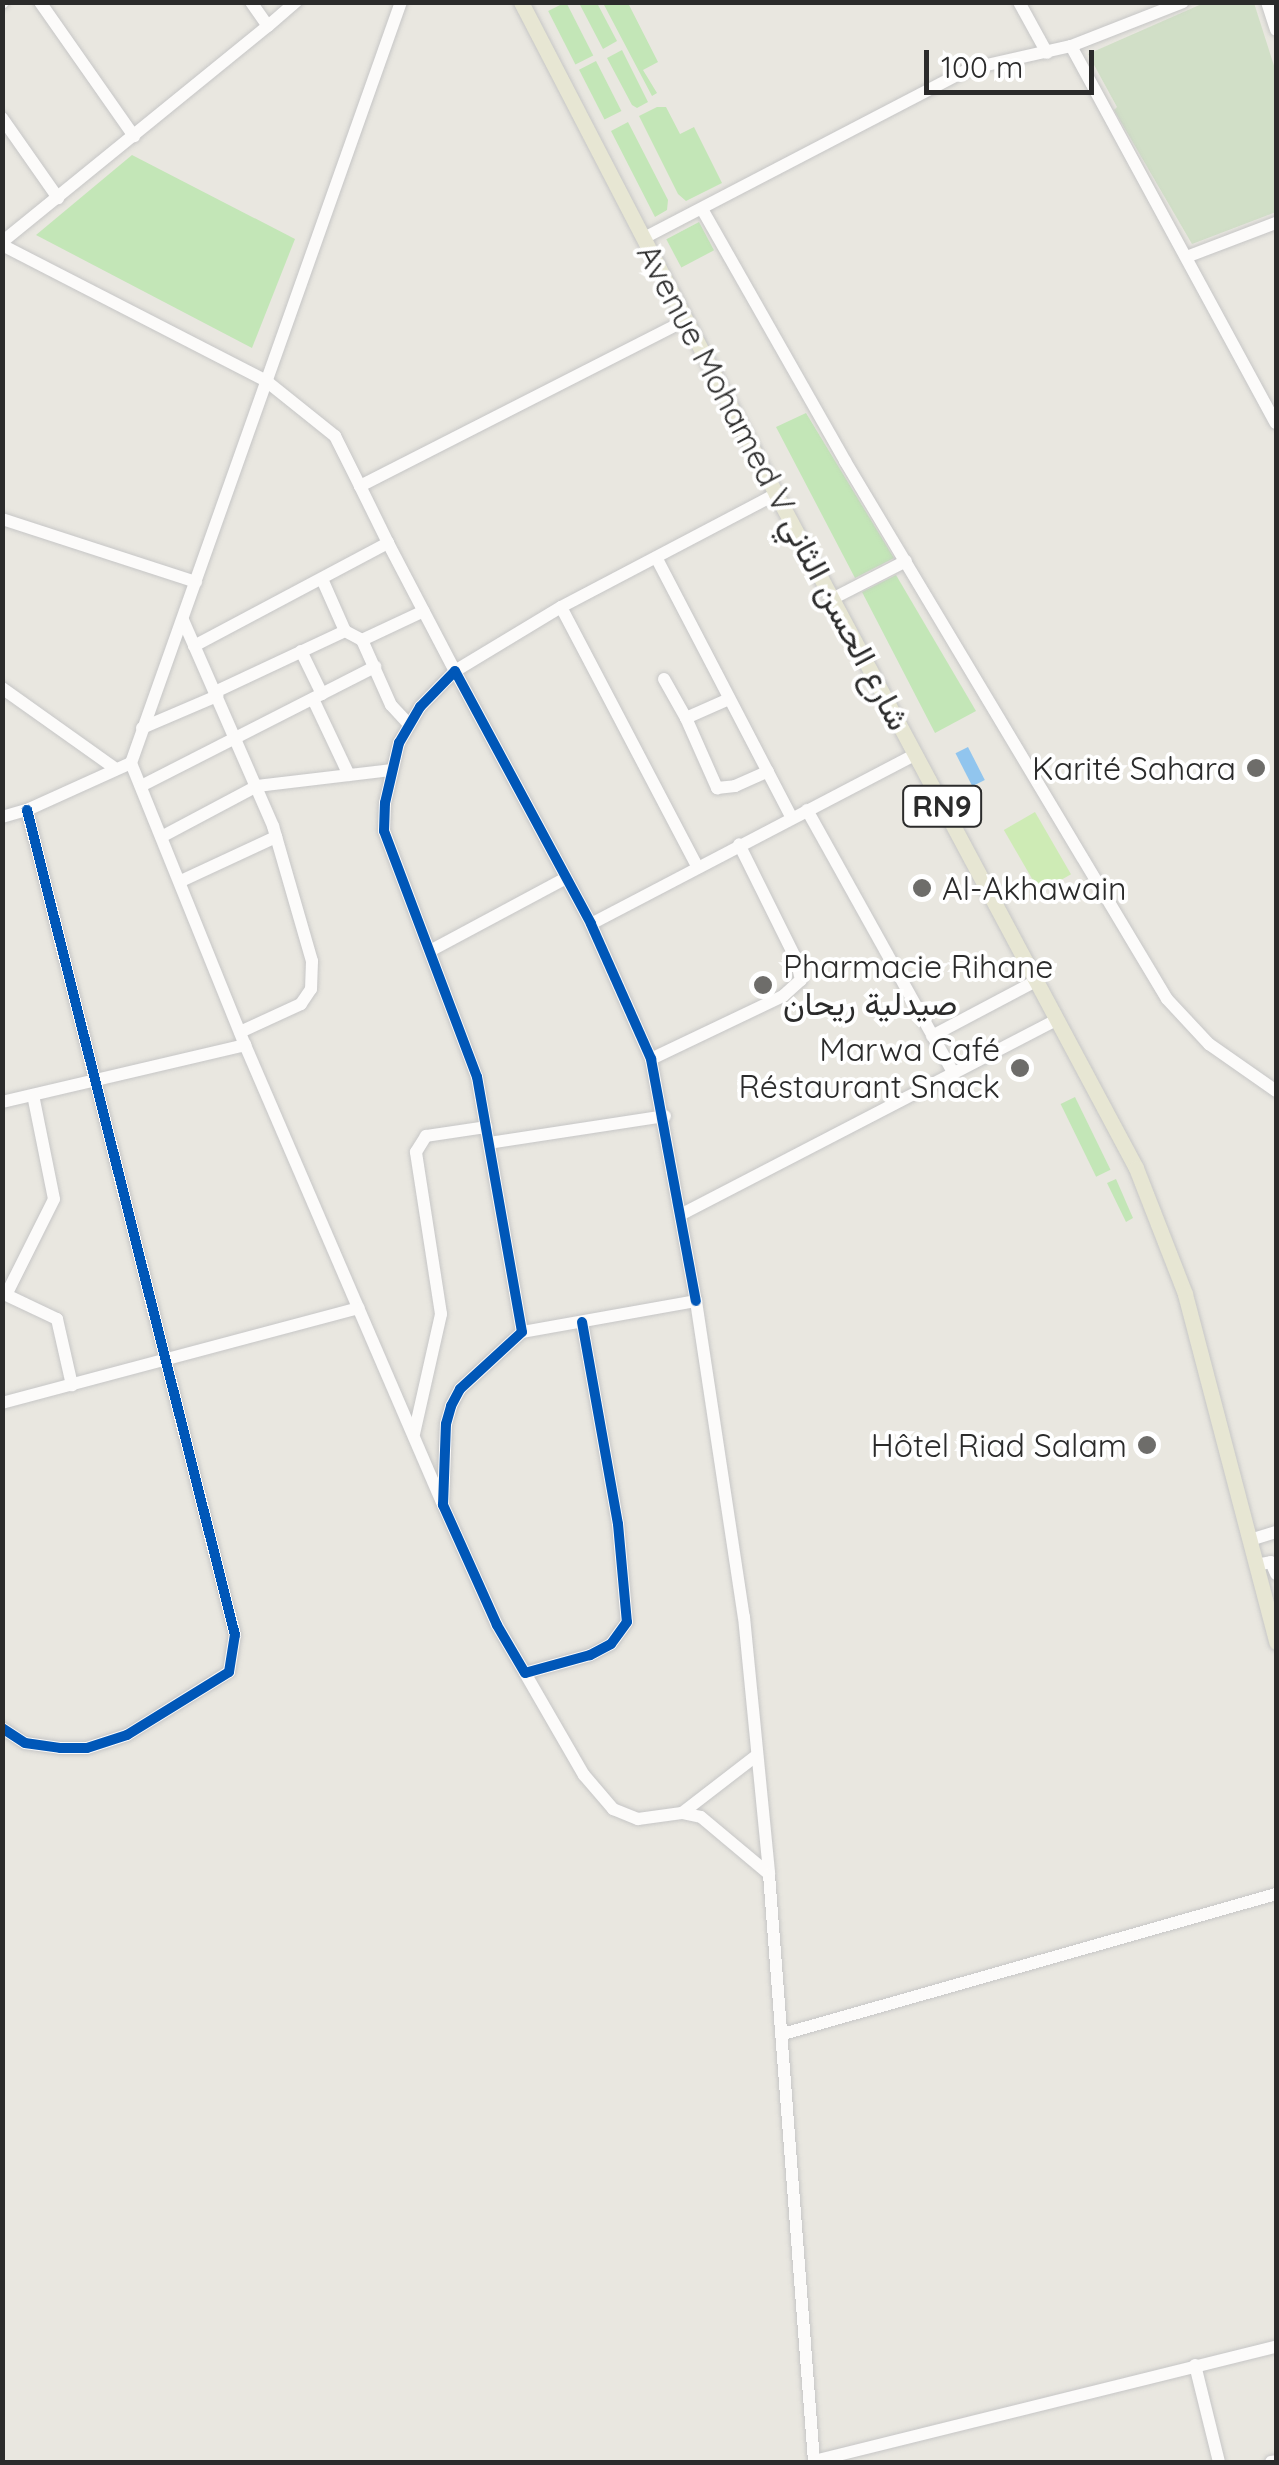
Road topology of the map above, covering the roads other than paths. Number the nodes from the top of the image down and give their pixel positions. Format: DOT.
graph roads {
  1 [pos="40,2"];
  2 [pos="251,2"];
  3 [pos="296,2"];
  4 [pos="400,2"];
  5 [pos="521,2"];
  6 [pos="1019,2"];
  7 [pos="1183,2"];
  8 [pos="1267,2"];
  9 [pos="268,26"];
  10 [pos="1276,30"];
  11 [pos="1071,46"];
  12 [pos="1047,53"];
  13 [pos="2,118"];
  14 [pos="134,136"];
  15 [pos="58,198"];
  16 [pos="702,209"];
  17 [pos="1276,223"];
  18 [pos="644,238"];
  19 [pos="2,244"];
  20 [pos="1189,256"];
  21 [pos="686,320"];
  22 [pos="265,380"];
  23 [pos="1276,423"];
  24 [pos="360,486"];
  25 [pos="776,494"];
  26 [pos="2,519"];
  27 [pos="388,543"];
  28 [pos="656,559"];
  29 [pos="906,561"];
  30 [pos="322,579"];
  31 [pos="196,582"];
  32 [pos="832,600"];
  33 [pos="561,607"];
  34 [pos="424,611"];
  35 [pos="183,620"];
  36 [pos="345,630"];
  37 [pos="362,640"];
  38 [pos="194,646"];
  39 [pos="300,651"];
  40 [pos="375,667"];
  41 [pos="455,671"];
  42 [pos="664,679"];
  43 [pos="2,688"];
  44 [pos="216,694"];
  45 [pos="318,697"];
  46 [pos="729,698"];
  47 [pos="686,718"];
  48 [pos="408,723"];
  49 [pos="142,728"];
  50 [pos="236,739"];
  51 [pos="914,754"];
  52 [pos="131,763"];
  53 [pos="116,769"];
  54 [pos="392,770"];
  55 [pos="768,771"];
  56 [pos="349,776"];
  57 [pos="141,786"];
  58 [pos="257,786"];
  59 [pos="28,810"];
  60 [pos="808,810"];
  61 [pos="2,817"];
  62 [pos="792,818"];
  63 [pos="162,836"];
  64 [pos="276,837"];
  65 [pos="739,844"];
  66 [pos="697,866"];
  67 [pos="566,878"];
  68 [pos="181,881"];
  69 [pos="591,924"];
  70 [pos="430,951"];
  71 [pos="1036,981"];
  72 [pos="1057,1020"];
  73 [pos="932,1036"];
  74 [pos="243,1038"];
  75 [pos="651,1059"];
  76 [pos="953,1072"];
  77 [pos="97,1078"];
  78 [pos="1276,1091"];
  79 [pos="33,1095"];
  80 [pos="2,1102"];
  81 [pos="665,1116"];
  82 [pos="486,1127"];
  83 [pos="489,1143"];
  84 [pos="682,1214"];
  85 [pos="4,1294"];
  86 [pos="696,1302"];
  87 [pos="358,1308"];
  88 [pos="582,1322"];
  89 [pos="522,1332"];
  90 [pos="163,1362"];
  91 [pos="72,1385"];
  92 [pos="2,1402"];
  93 [pos="414,1435"];
  94 [pos="443,1505"];
  95 [pos="1276,1532"];
  96 [pos="1250,1540"];
  97 [pos="1256,1565"];
  98 [pos="1276,1574"];
  99 [pos="1276,1641"];
  100 [pos="525,1672"];
  101 [pos="2,1728"];
  102 [pos="757,1754"];
  103 [pos="682,1813"];
  104 [pos="769,1874"];
  105 [pos="1276,1894"];
  106 [pos="783,2034"];
  107 [pos="1276,2347"];
  108 [pos="1195,2365"];
  109 [pos="814,2462"];
  110 [pos="1219,2462"];
  1 -- 14 [label="street"];
  2 -- 9 [label="street"];
  3 -- 9 [label="street"];
  4 -- 22 [label="street"];
  5 -- 18 [label="main road, Avenue Mohamed V شارع الحسن الثاني / RN9"];
  6 -- 12 [label="street"];
  7 -- 11 [label="street"];
  8 -- 10 [label="street"];
  9 -- 14 [label="street"];
  11 -- 12 [label="street"];
  11 -- 20 [label="street"];
  12 -- 16 [label="street"];
  13 -- 15 [label="street"];
  14 -- 15 [label="street"];
  15 -- 19 [label="street"];
  16 -- 18 [label="street"];
  16 -- 29 [label="street"];
  17 -- 20 [label="street"];
  18 -- 21 [label="main road, Avenue Mohamed V شارع الحسن الثاني / RN9"];
  19 -- 22 [label="street"];
  20 -- 23 [label="street"];
  21 -- 24 [label="street"];
  21 -- 25 [label="main road, Avenue Mohamed V شارع الحسن الثاني / RN9"];
  22 -- 24 [label="street"];
  22 -- 31 [label="street"];
  24 -- 27 [label="street"];
  25 -- 28 [label="street"];
  25 -- 32 [label="main road, Avenue Mohamed V شارع الحسن الثاني / RN9"];
  26 -- 31 [label="street"];
  27 -- 30 [label="street"];
  27 -- 34 [label="street"];
  28 -- 33 [label="street"];
  28 -- 46 [label="street"];
  29 -- 32 [label="street"];
  29 -- 78 [label="street"];
  30 -- 36 [label="street"];
  30 -- 38 [label="street"];
  31 -- 35 [label="street"];
  32 -- 51 [label="main road, Avenue Mohamed V شارع الحسن الثاني / RN9"];
  33 -- 41 [label="street"];
  33 -- 66 [label="street"];
  34 -- 37 [label="street"];
  34 -- 41 [label="street"];
  35 -- 38 [label="street"];
  35 -- 49 [label="street"];
  36 -- 37 [label="street"];
  36 -- 39 [label="street"];
  37 -- 40 [label="street"];
  38 -- 44 [label="street"];
  39 -- 44 [label="street"];
  39 -- 45 [label="street"];
  40 -- 45 [label="street"];
  40 -- 48 [label="street"];
  41 -- 48 [label="street"];
  41 -- 67 [label="street"];
  42 -- 47 [label="street"];
  43 -- 53 [label="street"];
  44 -- 49 [label="street"];
  44 -- 50 [label="street"];
  45 -- 50 [label="street"];
  45 -- 56 [label="street"];
  46 -- 47 [label="street"];
  46 -- 55 [label="street"];
  47 -- 55 [label="street"];
  48 -- 54 [label="street"];
  49 -- 52 [label="street"];
  50 -- 57 [label="street"];
  50 -- 58 [label="street"];
  51 -- 60 [label="street"];
  51 -- 71 [label="main road, Avenue Mohamed V شارع الحسن الثاني / RN9"];
  52 -- 53 [label="street"];
  52 -- 57 [label="street"];
  53 -- 59 [label="street"];
  54 -- 56 [label="street"];
  54 -- 70 [label="street"];
  55 -- 62 [label="street"];
  56 -- 58 [label="street"];
  57 -- 63 [label="street"];
  58 -- 63 [label="street"];
  58 -- 64 [label="street"];
  59 -- 61 [label="street"];
  59 -- 77 [label="street"];
  60 -- 62 [label="street"];
  60 -- 73 [label="street"];
  62 -- 65 [label="street"];
  63 -- 68 [label="street"];
  64 -- 68 [label="street"];
  64 -- 74 [label="street"];
  65 -- 66 [label="street"];
  65 -- 75 [label="street"];
  66 -- 69 [label="street"];
  67 -- 69 [label="street"];
  67 -- 70 [label="street"];
  68 -- 74 [label="street"];
  69 -- 75 [label="street"];
  70 -- 82 [label="street"];
  71 -- 72 [label="main road, Avenue Mohamed V شارع الحسن الثاني / RN9"];
  71 -- 73 [label="street"];
  72 -- 76 [label="street"];
  72 -- 96 [label="main road, Avenue Mohamed V شارع الحسن الثاني / RN9"];
  73 -- 76 [label="street"];
  74 -- 77 [label="street"];
  74 -- 87 [label="street"];
  75 -- 81 [label="street"];
  76 -- 84 [label="street"];
  77 -- 79 [label="street"];
  77 -- 90 [label="street"];
  79 -- 80 [label="street"];
  79 -- 85 [label="street"];
  81 -- 83 [label="street"];
  81 -- 84 [label="street"];
  82 -- 83 [label="street"];
  82 -- 93 [label="street"];
  83 -- 89 [label="street"];
  84 -- 86 [label="street"];
  85 -- 91 [label="street"];
  86 -- 88 [label="street"];
  86 -- 102 [label="street"];
  87 -- 90 [label="street"];
  87 -- 93 [label="street"];
  88 -- 89 [label="street"];
  88 -- 100 [label="street"];
  89 -- 94 [label="street"];
  90 -- 91 [label="street"];
  90 -- 101 [label="street"];
  91 -- 92 [label="street"];
  93 -- 94 [label="street"];
  94 -- 100 [label="street"];
  95 -- 96 [label="street"];
  96 -- 97 [label="main road, Avenue Mohamed V شارع الحسن الثاني / RN9"];
  97 -- 98 [label="street"];
  97 -- 99 [label="main road, Avenue Mohamed V شارع الحسن الثاني / RN9"];
  100 -- 103 [label="street"];
  102 -- 103 [label="street"];
  102 -- 104 [label="street"];
  103 -- 104 [label="street"];
  104 -- 106 [label="street"];
  105 -- 106 [label="street"];
  106 -- 109 [label="street"];
  107 -- 108 [label="street"];
  108 -- 109 [label="street"];
  108 -- 110 [label="street"];
}
